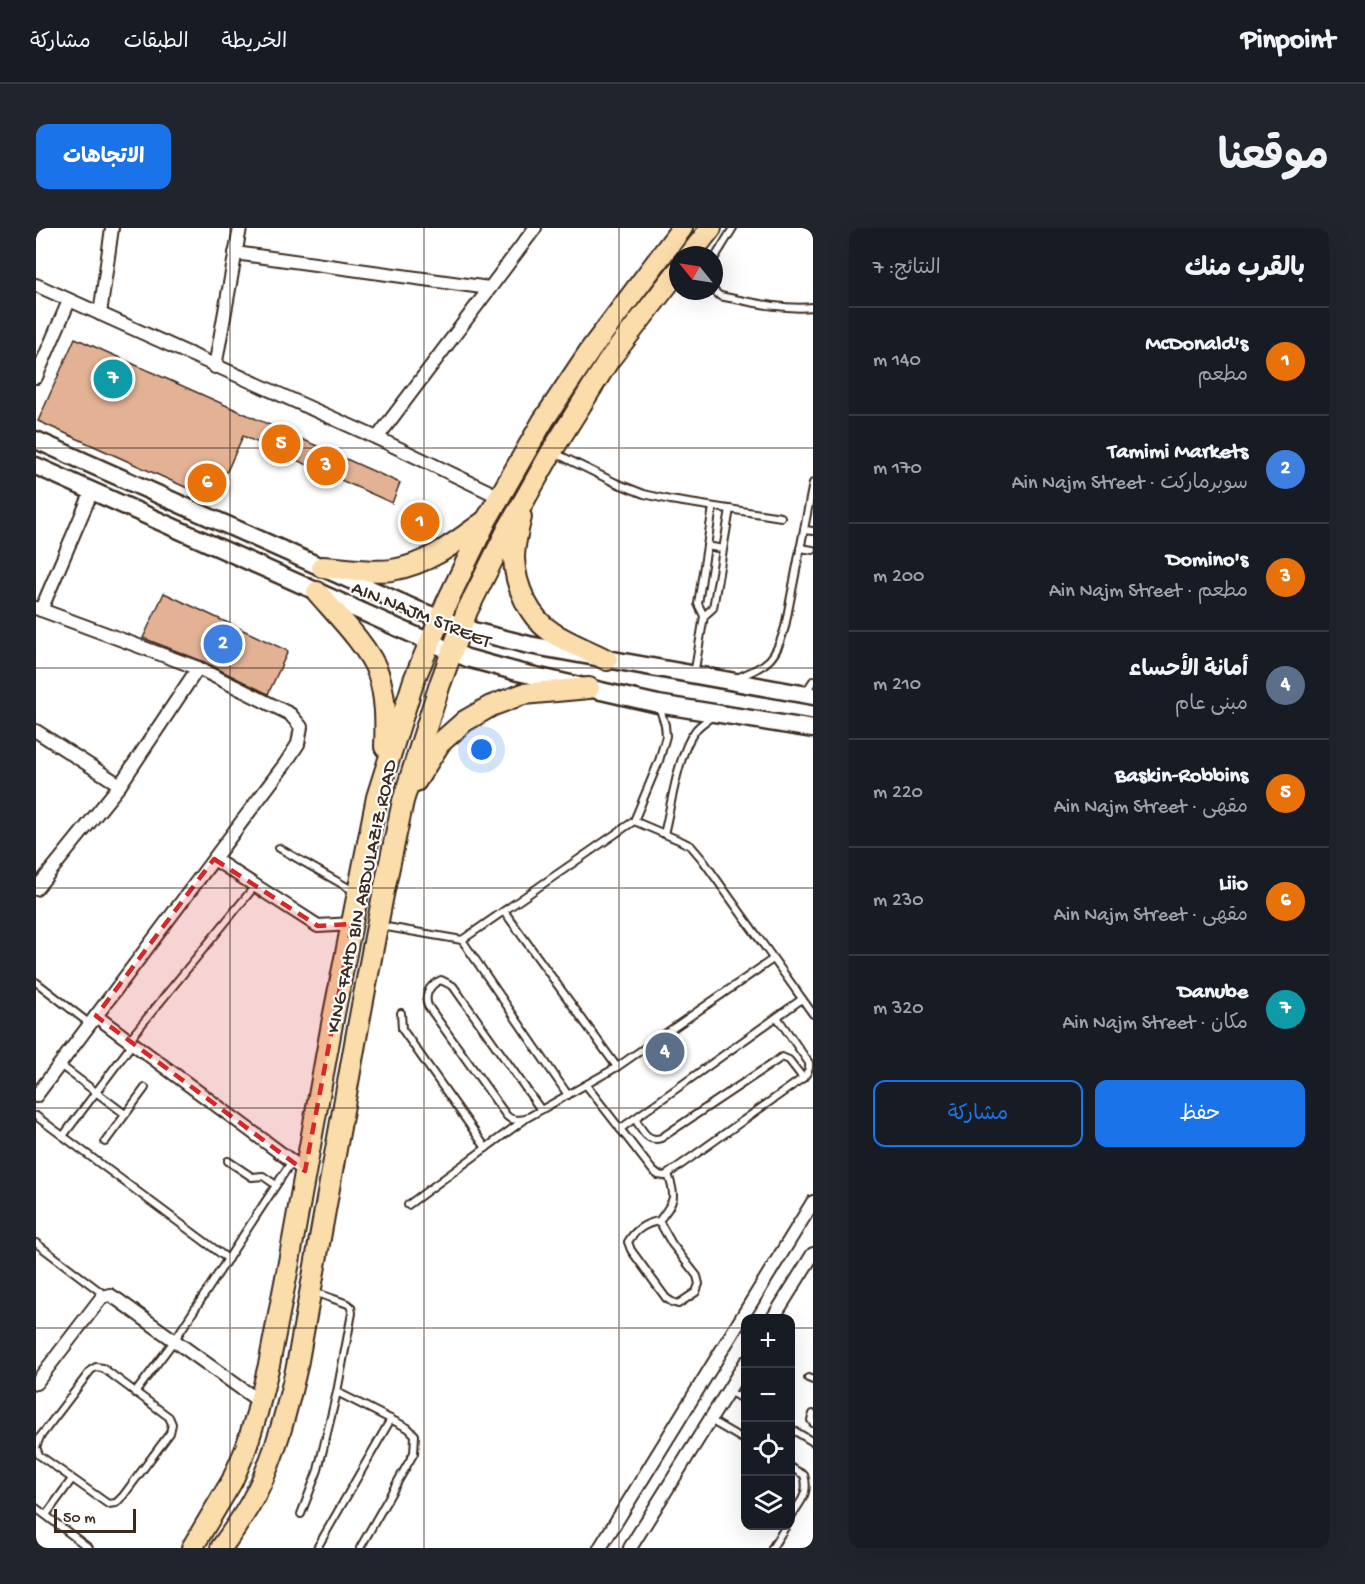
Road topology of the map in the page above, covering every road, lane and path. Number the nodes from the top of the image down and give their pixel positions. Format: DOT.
graph roads {
  1 [pos="112,228"];
  2 [pos="240,228"];
  3 [pos="535,228"];
  4 [pos="682,228"];
  5 [pos="711,228"];
  6 [pos="733,228"];
  7 [pos="697,246"];
  8 [pos="722,246"];
  9 [pos="235,253"];
  10 [pos="669,283"];
  11 [pos="36,285"];
  12 [pos="489,288"];
  13 [pos="723,297"];
  14 [pos="69,301"];
  15 [pos="813,308"];
  16 [pos="99,314"];
  17 [pos="216,367"];
  18 [pos="36,377"];
  19 [pos="376,438"];
  20 [pos="36,440"];
  21 [pos="552,451"];
  22 [pos="36,466"];
  23 [pos="813,483"];
  24 [pos="92,491"];
  25 [pos="500,497"];
  26 [pos="524,501"];
  27 [pos="713,507"];
  28 [pos="730,509"];
  29 [pos="781,517"];
  30 [pos="487,519"];
  31 [pos="804,530"];
  32 [pos="813,531"];
  33 [pos="707,546"];
  34 [pos="800,548"];
  35 [pos="723,549"];
  36 [pos="813,550"];
  37 [pos="322,567"];
  38 [pos="702,579"];
  39 [pos="718,580"];
  40 [pos="316,592"];
  41 [pos="39,609"];
  42 [pos="704,616"];
  43 [pos="440,618"];
  44 [pos="461,626"];
  45 [pos="430,642"];
  46 [pos="452,651"];
  47 [pos="607,660"];
  48 [pos="198,668"];
  49 [pos="694,675"];
  50 [pos="728,681"];
  51 [pos="589,688"];
  52 [pos="810,690"];
  53 [pos="658,704"];
  54 [pos="717,713"];
  55 [pos="813,729"];
  56 [pos="36,731"];
  57 [pos="382,778"];
  58 [pos="120,785"];
  59 [pos="403,801"];
  60 [pos="634,821"];
  61 [pos="664,834"];
  62 [pos="279,848"];
  63 [pos="214,859"];
  64 [pos="255,886"];
  65 [pos="36,889"];
  66 [pos="358,893"];
  67 [pos="504,911"];
  68 [pos="352,924"];
  69 [pos="378,925"];
  70 [pos="462,940"];
  71 [pos="773,959"];
  72 [pos="36,982"];
  73 [pos="802,999"];
  74 [pos="400,1013"];
  75 [pos="813,1014"];
  76 [pos="777,1017"];
  77 [pos="93,1020"];
  78 [pos="131,1042"];
  79 [pos="60,1065"];
  80 [pos="617,1067"];
  81 [pos="803,1078"];
  82 [pos="586,1085"];
  83 [pos="145,1088"];
  84 [pos="97,1092"];
  85 [pos="568,1095"];
  86 [pos="36,1096"];
  87 [pos="542,1110"];
  88 [pos="125,1114"];
  89 [pos="36,1116"];
  90 [pos="525,1119"];
  91 [pos="635,1119"];
  92 [pos="620,1129"];
  93 [pos="63,1136"];
  94 [pos="105,1142"];
  95 [pos="486,1148"];
  96 [pos="228,1161"];
  97 [pos="299,1166"];
  98 [pos="668,1174"];
  99 [pos="276,1185"];
  100 [pos="813,1202"];
  101 [pos="408,1205"];
  102 [pos="659,1221"];
  103 [pos="36,1243"];
  104 [pos="813,1254"];
  105 [pos="228,1259"];
  106 [pos="310,1291"];
  107 [pos="107,1296"];
  108 [pos="776,1314"];
  109 [pos="174,1341"];
  110 [pos="742,1368"];
  111 [pos="36,1383"];
  112 [pos="728,1391"];
  113 [pos="337,1392"];
  114 [pos="135,1393"];
  115 [pos="741,1398"];
  116 [pos="260,1402"];
  117 [pos="813,1414"];
  118 [pos="391,1419"];
  119 [pos="710,1419"];
  120 [pos="813,1423"];
  121 [pos="795,1431"];
  122 [pos="741,1438"];
  123 [pos="813,1442"];
  124 [pos="795,1470"];
  125 [pos="72,1479"];
  126 [pos="36,1508"];
  127 [pos="795,1510"];
  128 [pos="301,1514"];
  129 [pos="46,1515"];
  130 [pos="783,1530"];
  131 [pos="77,1539"];
  132 [pos="77,1548"];
  133 [pos="89,1548"];
  134 [pos="192,1548"];
  135 [pos="221,1548"];
  136 [pos="317,1548"];
  137 [pos="360,1548"];
  138 [pos="600,1548"];
  139 [pos="630,1548"];
  140 [pos="772,1548"];
  1 -- 16 [label="street"];
  2 -- 9 [label="street"];
  3 -- 12 [label="street"];
  4 -- 25 [label="main road, KING FAHD BIN ABDULAZIZ ROAD"];
  5 -- 7 [label="main road"];
  6 -- 8 [label="lane"];
  9 -- 12 [label="street"];
  9 -- 17 [label="street"];
  10 -- 21 [label="main road, KING FAHD BIN ABDULAZIZ ROAD"];
  11 -- 14 [label="street"];
  12 -- 19 [label="street"];
  13 -- 15 [label="lane"];
  14 -- 16 [label="street"];
  14 -- 18 [label="street"];
  16 -- 17 [label="street"];
  17 -- 19 [label="street"];
  19 -- 25 [label="street"];
  20 -- 37 [label="main road, AIN NAJM STREET"];
  21 -- 26 [label="main road, KING FAHD BIN ABDULAZIZ ROAD"];
  21 -- 27 [label="lane"];
  22 -- 24 [label="main road, AIN NAJM STREET"];
  23 -- 31 [label="lane"];
  24 -- 40 [label="main road, AIN NAJM STREET"];
  24 -- 41 [label="street"];
  25 -- 30 [label="main road, KING FAHD BIN ABDULAZIZ ROAD"];
  26 -- 44 [label="main road, KING FAHD BIN ABDULAZIZ ROAD"];
  26 -- 47 [label="main road"];
  27 -- 28 [label="lane"];
  27 -- 33 [label="lane"];
  28 -- 29 [label="lane"];
  28 -- 35 [label="lane"];
  30 -- 37 [label="main road"];
  30 -- 43 [label="main road, KING FAHD BIN ABDULAZIZ ROAD"];
  31 -- 32 [label="lane"];
  31 -- 34 [label="lane"];
  33 -- 35 [label="lane"];
  33 -- 38 [label="lane"];
  34 -- 36 [label="lane"];
  34 -- 50 [label="lane"];
  35 -- 39 [label="lane"];
  37 -- 43 [label="main road, AIN NAJM STREET"];
  38 -- 39 [label="lane"];
  38 -- 42 [label="lane"];
  39 -- 42 [label="lane"];
  40 -- 45 [label="main road, AIN NAJM STREET"];
  40 -- 57 [label="main road"];
  41 -- 48 [label="street"];
  42 -- 49 [label="lane"];
  43 -- 44 [label="main road, AIN NAJM STREET"];
  43 -- 45 [label="main road, KING FAHD BIN ABDULAZIZ ROAD"];
  44 -- 46 [label="main road, KING FAHD BIN ABDULAZIZ ROAD"];
  44 -- 47 [label="main road, AIN NAJM STREET"];
  45 -- 46 [label="main road, AIN NAJM STREET"];
  45 -- 57 [label="main road, KING FAHD BIN ABDULAZIZ ROAD"];
  46 -- 51 [label="main road, AIN NAJM STREET"];
  46 -- 59 [label="main road, KING FAHD BIN ABDULAZIZ ROAD"];
  47 -- 49 [label="main road, AIN NAJM STREET"];
  48 -- 58 [label="street"];
  48 -- 63 [label="street"];
  49 -- 50 [label="main road, AIN NAJM STREET"];
  50 -- 52 [label="main road, AIN NAJM STREET"];
  51 -- 53 [label="main road, AIN NAJM STREET"];
  51 -- 59 [label="main road"];
  53 -- 54 [label="main road, AIN NAJM STREET"];
  53 -- 60 [label="lane"];
  54 -- 55 [label="main road, AIN NAJM STREET"];
  54 -- 61 [label="lane"];
  56 -- 58 [label="street"];
  57 -- 66 [label="main road, KING FAHD BIN ABDULAZIZ ROAD"];
  58 -- 65 [label="street"];
  59 -- 69 [label="main road, KING FAHD BIN ABDULAZIZ ROAD"];
  60 -- 61 [label="lane"];
  60 -- 67 [label="lane"];
  61 -- 71 [label="lane"];
  62 -- 66 [label="lane"];
  63 -- 64 [label="street"];
  63 -- 77 [label="street"];
  64 -- 68 [label="street"];
  64 -- 78 [label="lane"];
  66 -- 68 [label="main road, KING FAHD BIN ABDULAZIZ ROAD"];
  67 -- 70 [label="lane"];
  67 -- 80 [label="lane"];
  68 -- 97 [label="main road, KING FAHD BIN ABDULAZIZ ROAD"];
  69 -- 70 [label="lane"];
  69 -- 106 [label="main road, KING FAHD BIN ABDULAZIZ ROAD"];
  70 -- 85 [label="lane"];
  71 -- 73 [label="lane"];
  71 -- 80 [label="lane"];
  72 -- 77 [label="lane"];
  73 -- 75 [label="lane"];
  73 -- 76 [label="lane"];
  74 -- 95 [label="lane"];
  76 -- 81 [label="lane"];
  76 -- 91 [label="lane"];
  77 -- 78 [label="street"];
  77 -- 79 [label="street"];
  78 -- 84 [label="lane"];
  78 -- 97 [label="street"];
  79 -- 84 [label="lane"];
  79 -- 86 [label="street"];
  80 -- 82 [label="lane"];
  81 -- 91 [label="lane"];
  81 -- 98 [label="lane"];
  82 -- 85 [label="lane"];
  82 -- 92 [label="lane"];
  83 -- 88 [label="lane"];
  84 -- 88 [label="lane"];
  84 -- 93 [label="lane"];
  85 -- 87 [label="lane"];
  87 -- 90 [label="lane"];
  87 -- 90 [label="lane"];
  88 -- 94 [label="lane"];
  89 -- 93 [label="lane"];
  90 -- 95 [label="lane"];
  91 -- 92 [label="lane"];
  92 -- 98 [label="lane"];
  93 -- 105 [label="lane"];
  95 -- 101 [label="lane"];
  96 -- 99 [label="lane"];
  97 -- 99 [label="lane"];
  97 -- 116 [label="main road, KING FAHD BIN ABDULAZIZ ROAD"];
  98 -- 102 [label="lane"];
  99 -- 105 [label="lane"];
  100 -- 138 [label="street"];
  102 -- 102 [label="lane"];
  103 -- 107 [label="lane"];
  104 -- 108 [label="street"];
  105 -- 109 [label="lane"];
  106 -- 113 [label="lane"];
  106 -- 135 [label="main road, KING FAHD BIN ABDULAZIZ ROAD"];
  107 -- 109 [label="street"];
  107 -- 111 [label="street"];
  109 -- 114 [label="lane"];
  109 -- 116 [label="street"];
  110 -- 112 [label="street"];
  112 -- 115 [label="lane"];
  112 -- 119 [label="street"];
  113 -- 118 [label="lane"];
  113 -- 128 [label="lane"];
  114 -- 125 [label="lane"];
  114 -- 125 [label="lane"];
  116 -- 134 [label="main road, KING FAHD BIN ABDULAZIZ ROAD"];
  117 -- 120 [label="lane"];
  118 -- 136 [label="lane"];
  118 -- 137 [label="lane"];
  119 -- 122 [label="lane"];
  119 -- 139 [label="street"];
  121 -- 123 [label="lane"];
  124 -- 127 [label="lane"];
  125 -- 129 [label="lane"];
  126 -- 129 [label="lane"];
  129 -- 131 [label="lane"];
  130 -- 140 [label="lane"];
  131 -- 132 [label="lane"];
  131 -- 133 [label="lane"];
}
